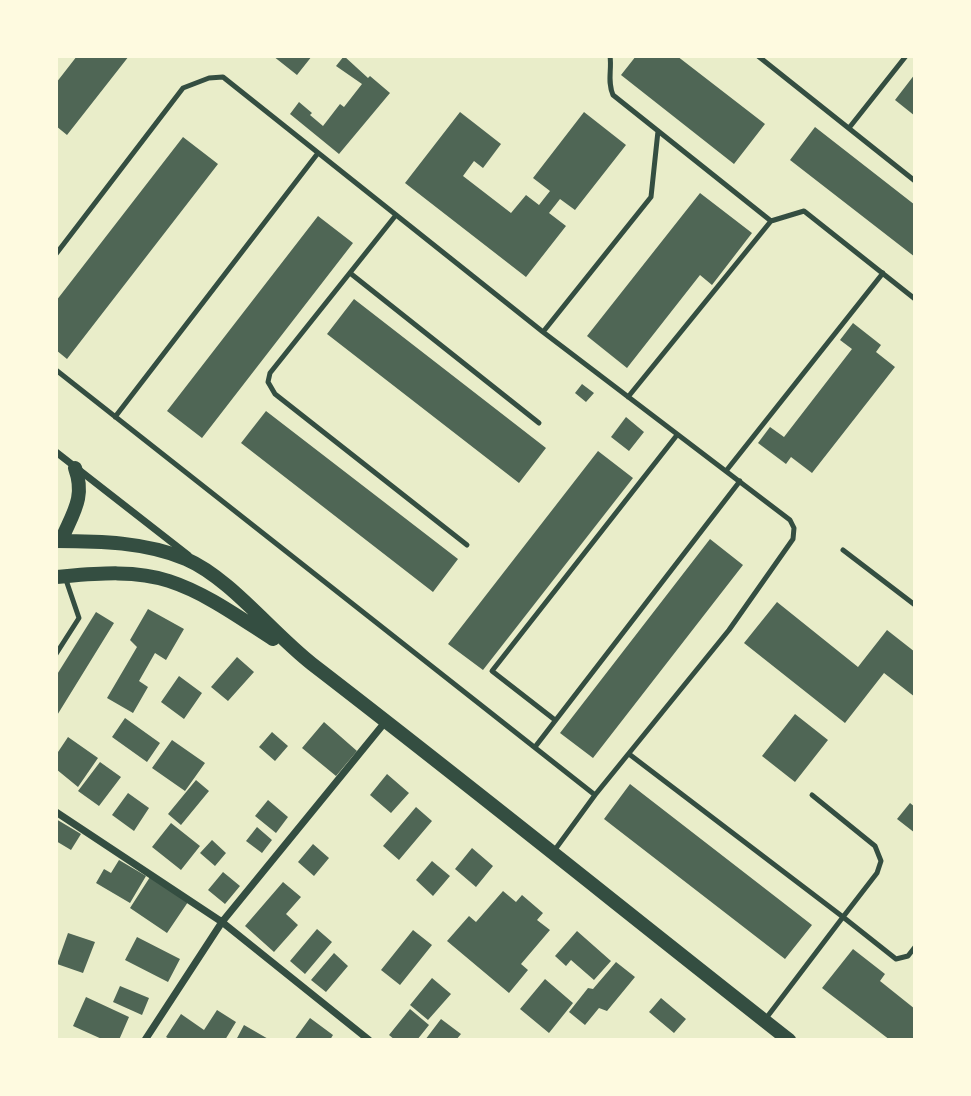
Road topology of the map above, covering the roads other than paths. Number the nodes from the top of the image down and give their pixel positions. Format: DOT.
graph roads {
  1 [pos="610,56"];
  2 [pos="758,56"];
  3 [pos="906,56"];
  4 [pos="849,128"];
  5 [pos="658,131"];
  6 [pos="318,153"];
  7 [pos="915,181"];
  8 [pos="396,215"];
  9 [pos="771,221"];
  10 [pos="56,254"];
  11 [pos="350,273"];
  12 [pos="883,273"];
  13 [pos="915,299"];
  14 [pos="543,332"];
  15 [pos="56,370"];
  16 [pos="628,397"];
  17 [pos="115,417"];
  18 [pos="539,423"];
  19 [pos="677,435"];
  20 [pos="56,452"];
  21 [pos="75,468"];
  22 [pos="726,471"];
  23 [pos="740,481"];
  24 [pos="58,540"];
  25 [pos="467,545"];
  26 [pos="843,550"];
  27 [pos="209,572"];
  28 [pos="60,577"];
  29 [pos="915,605"];
  30 [pos="56,654"];
  31 [pos="308,661"];
  32 [pos="386,720"];
  33 [pos="555,720"];
  34 [pos="535,747"];
  35 [pos="629,754"];
  36 [pos="596,795"];
  37 [pos="812,795"];
  38 [pos="56,812"];
  39 [pos="553,854"];
  40 [pos="843,918"];
  41 [pos="222,922"];
  42 [pos="915,947"];
  43 [pos="764,1021"];
  44 [pos="145,1040"];
  45 [pos="369,1040"];
  46 [pos="789,1040"];
  1 -- 5 [label="lane"];
  2 -- 4 [label="lane"];
  3 -- 4 [label="lane"];
  4 -- 7 [label="lane"];
  5 -- 9 [label="lane"];
  5 -- 14 [label="lane"];
  6 -- 8 [label="lane"];
  6 -- 10 [label="lane"];
  6 -- 17 [label="lane"];
  8 -- 11 [label="lane"];
  8 -- 14 [label="lane"];
  9 -- 12 [label="lane"];
  9 -- 16 [label="lane"];
  11 -- 18 [label="lane"];
  11 -- 25 [label="lane"];
  12 -- 13 [label="lane"];
  12 -- 22 [label="lane"];
  14 -- 16 [label="lane"];
  15 -- 17 [label="lane"];
  16 -- 19 [label="lane"];
  17 -- 34 [label="lane"];
  19 -- 22 [label="lane"];
  19 -- 33 [label="lane"];
  20 -- 21 [label="street"];
  21 -- 24 [label="main road"];
  21 -- 27 [label="street"];
  22 -- 23 [label="lane"];
  23 -- 33 [label="lane"];
  23 -- 35 [label="lane"];
  24 -- 27 [label="main road"];
  26 -- 29 [label="lane"];
  27 -- 31 [label="main road"];
  28 -- 30 [label="lane"];
  28 -- 31 [label="main road"];
  31 -- 32 [label="main road"];
  32 -- 39 [label="main road"];
  32 -- 41 [label="street"];
  33 -- 34 [label="lane"];
  34 -- 36 [label="lane"];
  35 -- 36 [label="lane"];
  35 -- 40 [label="lane"];
  36 -- 39 [label="lane"];
  37 -- 40 [label="lane"];
  38 -- 41 [label="street"];
  39 -- 43 [label="main road"];
  40 -- 42 [label="lane"];
  40 -- 43 [label="lane"];
  41 -- 44 [label="street"];
  41 -- 45 [label="street"];
  43 -- 46 [label="main road"];
}
